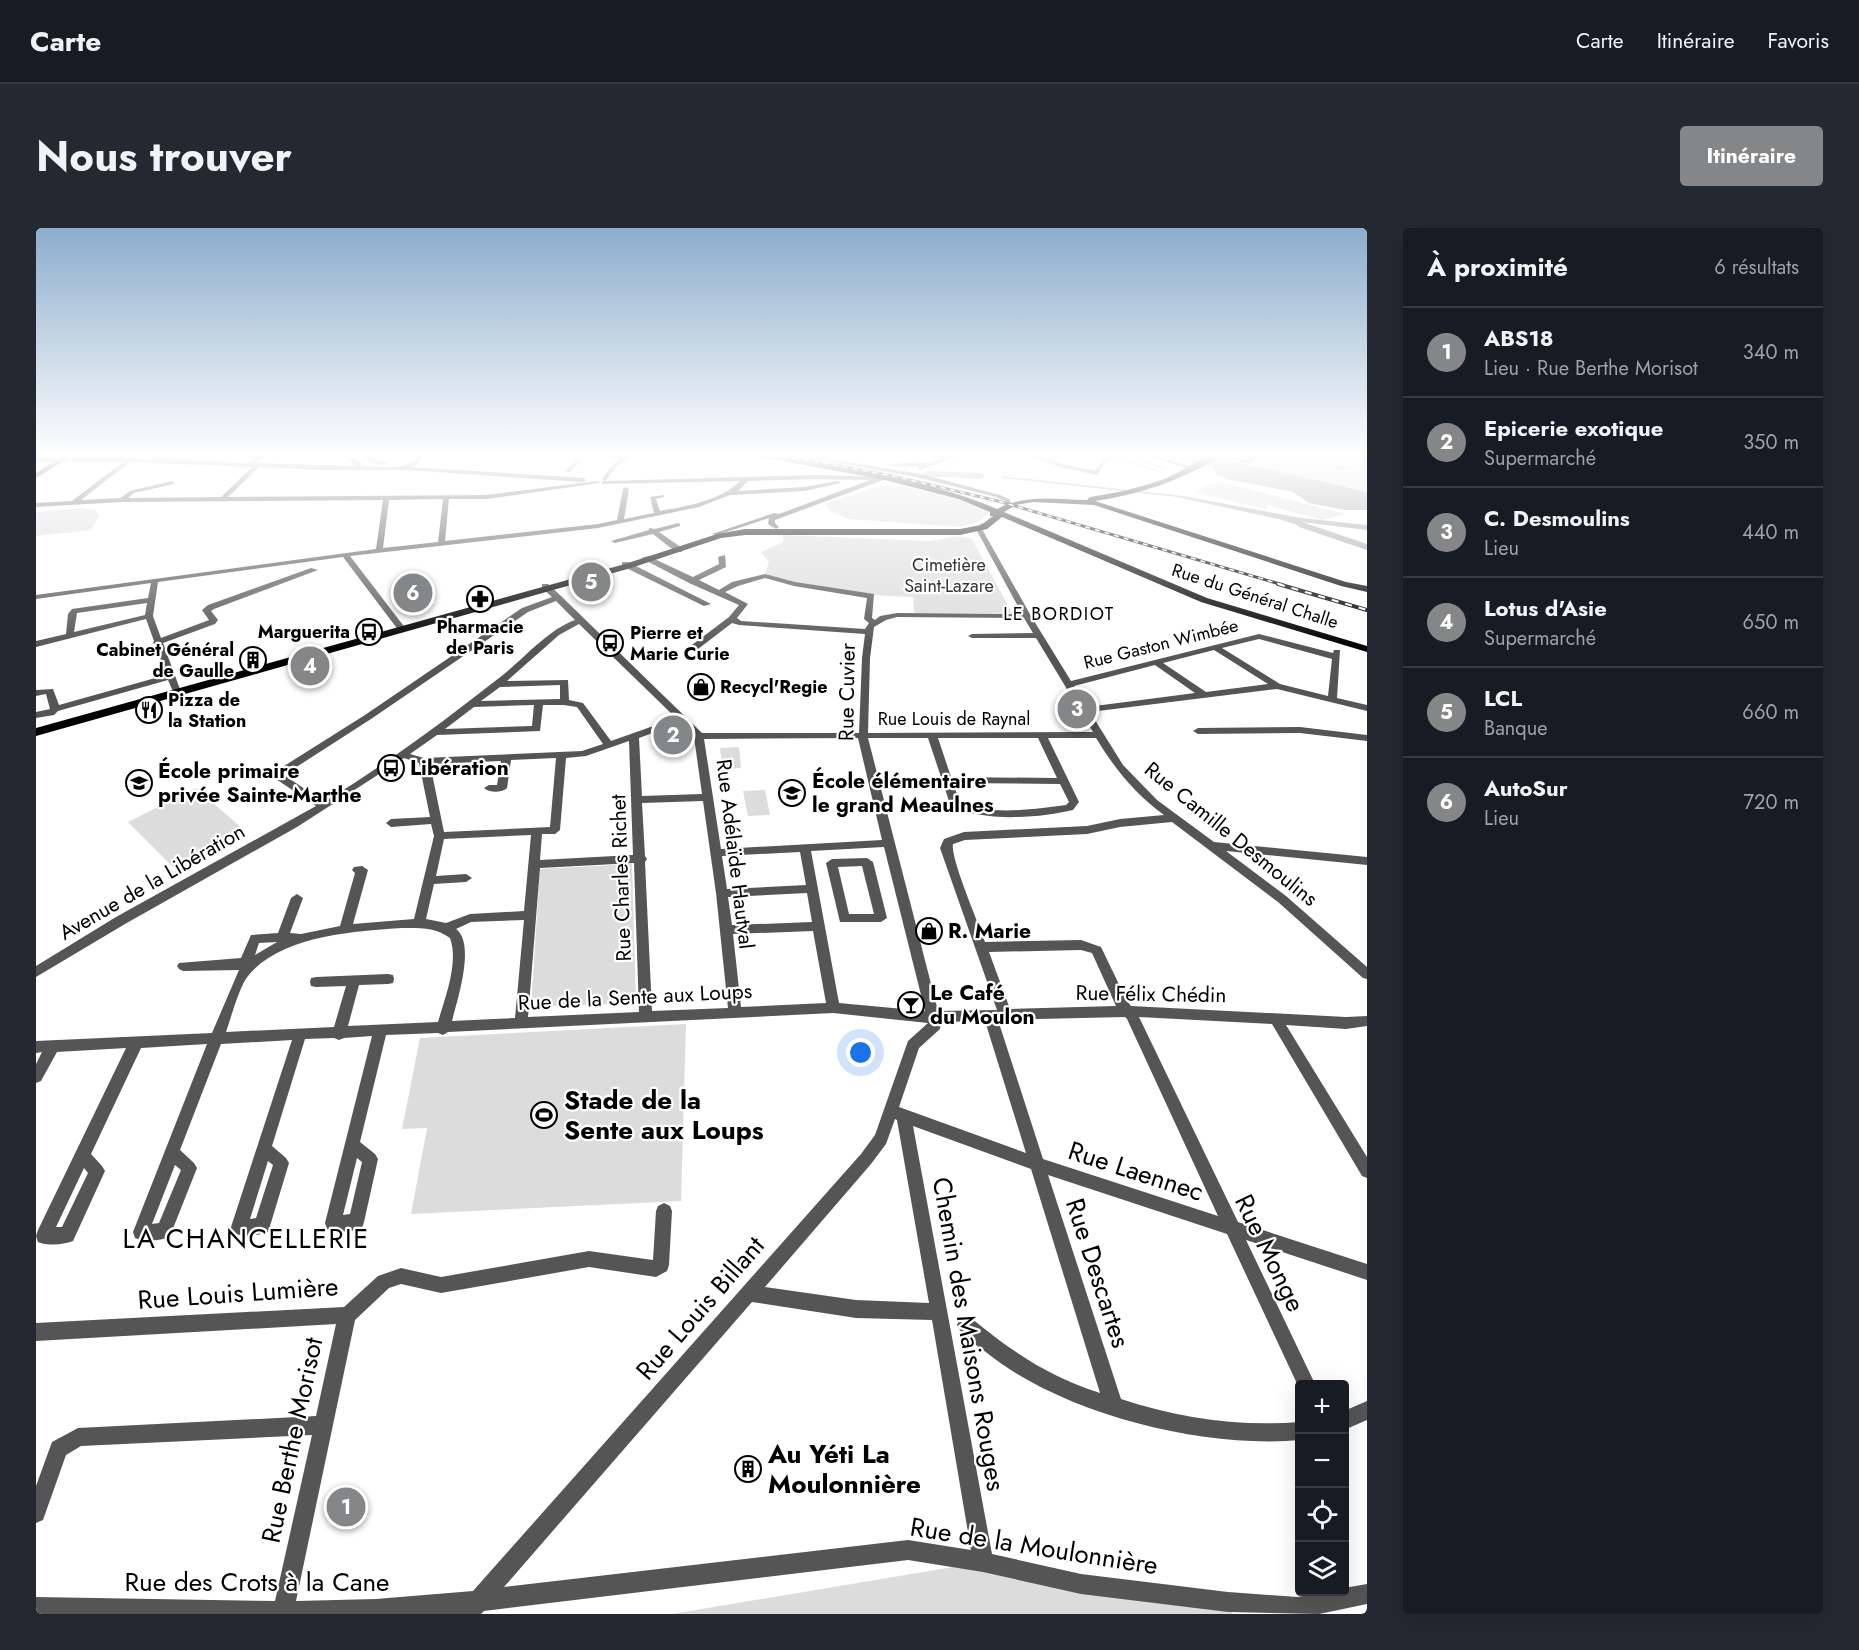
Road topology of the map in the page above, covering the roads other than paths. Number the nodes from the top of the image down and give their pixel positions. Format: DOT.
graph roads {
  1 [pos="383,519"];
  2 [pos="444,519"];
  3 [pos="621,519"];
  4 [pos="638,519"];
  5 [pos="766,519"];
  6 [pos="773,519"];
  7 [pos="996,519"];
  8 [pos="1023,519"];
  9 [pos="1144,519"];
  10 [pos="620,522"];
  11 [pos="642,522"];
  12 [pos="678,525"];
  13 [pos="776,527"];
  14 [pos="980,527"];
  15 [pos="810,530"];
  16 [pos="654,532"];
  17 [pos="715,534"];
  18 [pos="615,541"];
  19 [pos="441,544"];
  20 [pos="677,549"];
  21 [pos="379,550"];
  22 [pos="346,554"];
  23 [pos="722,557"];
  24 [pos="646,559"];
  25 [pos="627,565"];
  26 [pos="314,570"];
  27 [pos="155,580"];
  28 [pos="692,581"];
  29 [pos="547,587"];
  30 [pos="1367,588"];
  31 [pos="718,593"];
  32 [pos="36,597"];
  33 [pos="558,598"];
  34 [pos="150,600"];
  35 [pos="706,604"];
  36 [pos="148,616"];
  37 [pos="1026,616"];
  38 [pos="732,619"];
  39 [pos="581,620"];
  40 [pos="874,623"];
  41 [pos="401,628"];
  42 [pos="868,632"];
  43 [pos="1040,635"];
  44 [pos="69,636"];
  45 [pos="972,636"];
  46 [pos="157,642"];
  47 [pos="36,644"];
  48 [pos="695,647"];
  49 [pos="1215,647"];
  50 [pos="1367,649"];
  51 [pos="1156,662"];
  52 [pos="170,677"];
  53 [pos="497,684"];
  54 [pos="1070,684"];
  55 [pos="1277,686"];
  56 [pos="176,691"];
  57 [pos="36,693"];
  58 [pos="1205,696"];
  59 [pos="1332,699"];
  60 [pos="564,702"];
  61 [pos="539,703"];
  62 [pos="472,704"];
  63 [pos="1367,708"];
  64 [pos="1085,710"];
  65 [pos="54,713"];
  66 [pos="36,715"];
  67 [pos="683,720"];
  68 [pos="36,731"];
  69 [pos="1198,731"];
  70 [pos="435,732"];
  71 [pos="1101,735"];
  72 [pos="635,736"];
  73 [pos="699,736"];
  74 [pos="862,736"];
  75 [pos="932,736"];
  76 [pos="1042,736"];
  77 [pos="1367,738"];
  78 [pos="609,745"];
  79 [pos="403,755"];
  80 [pos="561,756"];
  81 [pos="506,758"];
  82 [pos="424,762"];
  83 [pos="947,780"];
  84 [pos="1064,781"];
  85 [pos="489,788"];
  86 [pos="709,797"];
  87 [pos="638,801"];
  88 [pos="323,806"];
  89 [pos="1176,818"];
  90 [pos="434,820"];
  91 [pos="391,823"];
  92 [pos="537,831"];
  93 [pos="439,836"];
  94 [pos="889,843"];
  95 [pos="846,846"];
  96 [pos="1213,846"];
  97 [pos="805,848"];
  98 [pos="716,853"];
  99 [pos="641,859"];
  100 [pos="1367,861"];
  101 [pos="850,863"];
  102 [pos="535,864"];
  103 [pos="358,870"];
  104 [pos="466,878"];
  105 [pos="430,880"];
  106 [pos="812,889"];
  107 [pos="722,893"];
  108 [pos="297,898"];
  109 [pos="530,915"];
  110 [pos="419,923"];
  111 [pos="819,926"];
  112 [pos="447,928"];
  113 [pos="345,929"];
  114 [pos="726,930"];
  115 [pos="309,936"];
  116 [pos="282,937"];
  117 [pos="980,947"];
  118 [pos="183,966"];
  119 [pos="243,969"];
  120 [pos="36,972"];
  121 [pos="1367,974"];
  122 [pos="388,979"];
  123 [pos="354,980"];
  124 [pos="316,982"];
  125 [pos="833,1008"];
  126 [pos="1130,1011"];
  127 [pos="735,1013"];
  128 [pos="998,1016"];
  129 [pos="934,1017"];
  130 [pos="646,1018"];
  131 [pos="1276,1020"];
  132 [pos="1367,1021"];
  133 [pos="521,1024"];
  134 [pos="443,1029"];
  135 [pos="380,1032"];
  136 [pos="339,1034"];
  137 [pos="300,1035"];
  138 [pos="218,1038"];
  139 [pos="137,1041"];
  140 [pos="53,1046"];
  141 [pos="36,1047"];
  142 [pos="36,1077"];
  143 [pos="898,1113"];
  144 [pos="352,1145"];
  145 [pos="264,1148"];
  146 [pos="173,1153"];
  147 [pos="82,1156"];
  148 [pos="1037,1164"];
  149 [pos="1367,1171"];
  150 [pos="663,1211"];
  151 [pos="1231,1227"];
  152 [pos="1367,1272"];
  153 [pos="749,1293"];
  154 [pos="939,1312"];
  155 [pos="347,1315"];
  156 [pos="966,1325"];
  157 [pos="36,1332"];
  158 [pos="1304,1380"];
  159 [pos="1114,1407"];
  160 [pos="1367,1410"];
  161 [pos="1349,1419"];
  162 [pos="322,1425"];
  163 [pos="1295,1431"];
  164 [pos="36,1514"];
  165 [pos="983,1562"];
  166 [pos="1367,1594"];
  167 [pos="36,1608"];
  168 [pos="473,1608"];
  169 [pos="283,1612"];
  1 -- 21 [label="street"];
  2 -- 19 [label="street"];
  3 -- 10 [label="street"];
  4 -- 10 [label="street"];
  5 -- 17 [label="street"];
  6 -- 13 [label="street"];
  7 -- 14 [label="main road"];
  8 -- 50 [label="main road, Rue du Général Challe"];
  9 -- 30 [label="main road"];
  10 -- 19 [label="street"];
  11 -- 16 [label="street"];
  12 -- 16 [label="street"];
  13 -- 15 [label="main road"];
  13 -- 17 [label="main road"];
  14 -- 15 [label="main road"];
  14 -- 37 [label="street, Rue Camille Desmoulins"];
  15 -- 20 [label="main road"];
  16 -- 18 [label="street"];
  16 -- 20 [label="street"];
  17 -- 20 [label="main road"];
  19 -- 21 [label="street"];
  20 -- 24 [label="main road"];
  21 -- 22 [label="street"];
  22 -- 27 [label="street"];
  22 -- 41 [label="street"];
  23 -- 28 [label="street"];
  24 -- 25 [label="main road"];
  24 -- 28 [label="street"];
  25 -- 29 [label="main road"];
  25 -- 35 [label="street"];
  26 -- 46 [label="street"];
  27 -- 32 [label="street"];
  27 -- 34 [label="street"];
  28 -- 31 [label="street"];
  29 -- 33 [label="street"];
  29 -- 41 [label="main road"];
  31 -- 38 [label="street"];
  31 -- 40 [label="street"];
  33 -- 39 [label="street"];
  33 -- 88 [label="street"];
  34 -- 36 [label="street"];
  34 -- 44 [label="street"];
  36 -- 44 [label="street"];
  36 -- 46 [label="street"];
  37 -- 40 [label="street, Rue Cuvier"];
  37 -- 43 [label="street, Rue Camille Desmoulins"];
  38 -- 42 [label="street"];
  38 -- 48 [label="street"];
  39 -- 53 [label="street, Avenue de la Libération"];
  39 -- 67 [label="street"];
  40 -- 42 [label="street, Rue Cuvier"];
  41 -- 56 [label="main road"];
  42 -- 74 [label="street, Rue Cuvier"];
  43 -- 45 [label="street"];
  43 -- 54 [label="street, Rue Camille Desmoulins"];
  44 -- 47 [label="street"];
  46 -- 52 [label="street"];
  49 -- 51 [label="street, Rue Gaston Wimbée"];
  49 -- 55 [label="street"];
  49 -- 59 [label="street, Rue Gaston Wimbée"];
  51 -- 54 [label="street, Rue Gaston Wimbée"];
  51 -- 58 [label="street"];
  52 -- 56 [label="street"];
  52 -- 65 [label="street"];
  53 -- 60 [label="street"];
  53 -- 62 [label="street, Avenue de la Libération"];
  54 -- 64 [label="street, Rue Camille Desmoulins"];
  55 -- 58 [label="street"];
  55 -- 59 [label="street"];
  56 -- 68 [label="main road"];
  57 -- 65 [label="street"];
  58 -- 64 [label="street"];
  59 -- 63 [label="street"];
  60 -- 61 [label="street"];
  60 -- 78 [label="street"];
  61 -- 62 [label="street"];
  61 -- 70 [label="street"];
  62 -- 70 [label="street, Avenue de la Libération"];
  64 -- 71 [label="street, Rue Camille Desmoulins"];
  65 -- 66 [label="street"];
  67 -- 72 [label="street"];
  67 -- 73 [label="street"];
  69 -- 77 [label="street"];
  70 -- 79 [label="street, Avenue de la Libération"];
  71 -- 76 [label="street, Rue Louis de Raynal"];
  71 -- 89 [label="street, Rue Camille Desmoulins"];
  72 -- 78 [label="street"];
  72 -- 87 [label="street, Rue Charles Richet"];
  73 -- 74 [label="street, Rue Louis de Raynal"];
  73 -- 86 [label="street, Rue Adélaïde Hautval"];
  74 -- 75 [label="street, Rue Louis de Raynal"];
  74 -- 94 [label="street, Rue Cuvier"];
  75 -- 76 [label="street, Rue Louis de Raynal"];
  75 -- 83 [label="street"];
  76 -- 84 [label="street"];
  78 -- 80 [label="street"];
  79 -- 82 [label="street"];
  79 -- 88 [label="street, Avenue de la Libération"];
  80 -- 81 [label="street"];
  80 -- 92 [label="street"];
  81 -- 82 [label="street"];
  81 -- 85 [label="street"];
  82 -- 90 [label="street"];
  83 -- 84 [label="street"];
  83 -- 84 [label="street"];
  86 -- 87 [label="street"];
  86 -- 98 [label="street, Rue Adélaïde Hautval"];
  87 -- 99 [label="street, Rue Charles Richet"];
  88 -- 120 [label="street, Avenue de la Libération"];
  89 -- 96 [label="street, Rue Camille Desmoulins"];
  89 -- 117 [label="street, Rue Descartes"];
  90 -- 91 [label="street"];
  90 -- 93 [label="street"];
  92 -- 93 [label="street"];
  92 -- 102 [label="street"];
  93 -- 105 [label="street"];
  94 -- 95 [label="street"];
  94 -- 129 [label="street, Rue Cuvier"];
  95 -- 97 [label="street"];
  95 -- 101 [label="street"];
  96 -- 100 [label="street"];
  96 -- 121 [label="street, Rue Camille Desmoulins"];
  97 -- 98 [label="street"];
  97 -- 106 [label="street"];
  98 -- 107 [label="street, Rue Adélaïde Hautval"];
  99 -- 102 [label="street"];
  99 -- 130 [label="street, Rue Charles Richet"];
  101 -- 101 [label="street"];
  102 -- 109 [label="street"];
  103 -- 113 [label="street"];
  104 -- 105 [label="street"];
  105 -- 110 [label="street"];
  106 -- 107 [label="street"];
  106 -- 111 [label="street"];
  107 -- 114 [label="street, Rue Adélaïde Hautval"];
  108 -- 116 [label="street"];
  109 -- 112 [label="street"];
  109 -- 133 [label="street"];
  110 -- 112 [label="street"];
  110 -- 113 [label="street"];
  111 -- 114 [label="street"];
  111 -- 125 [label="street"];
  112 -- 134 [label="street"];
  113 -- 115 [label="street"];
  114 -- 127 [label="street, Rue Adélaïde Hautval"];
  115 -- 116 [label="street"];
  115 -- 119 [label="street"];
  116 -- 119 [label="street"];
  117 -- 126 [label="street, Rue Monge"];
  117 -- 128 [label="street, Rue Descartes"];
  118 -- 119 [label="street"];
  119 -- 138 [label="street"];
  122 -- 123 [label="street"];
  123 -- 124 [label="street"];
  123 -- 136 [label="street"];
  125 -- 127 [label="street, Rue de la Sente aux Loups"];
  125 -- 129 [label="street, Rue de la Sente aux Loups"];
  126 -- 128 [label="street, Rue Félix Chédin"];
  126 -- 131 [label="street, Rue Félix Chédin"];
  126 -- 151 [label="street, Rue Monge"];
  127 -- 130 [label="street, Rue de la Sente aux Loups"];
  128 -- 129 [label="street, Rue Félix Chédin"];
  128 -- 148 [label="street, Rue Descartes"];
  129 -- 143 [label="street, Rue Louis Billant"];
  130 -- 133 [label="street, Rue de la Sente aux Loups"];
  131 -- 132 [label="street, Rue Félix Chédin"];
  131 -- 149 [label="street"];
  133 -- 134 [label="street, Rue de la Sente aux Loups"];
  134 -- 135 [label="street, Rue de la Sente aux Loups"];
  135 -- 136 [label="street, Rue de la Sente aux Loups"];
  135 -- 144 [label="street"];
  136 -- 137 [label="street, Rue de la Sente aux Loups"];
  137 -- 138 [label="street, Rue de la Sente aux Loups"];
  137 -- 145 [label="street"];
  138 -- 139 [label="street, Rue de la Sente aux Loups"];
  138 -- 146 [label="street"];
  139 -- 140 [label="street, Rue de la Sente aux Loups"];
  139 -- 147 [label="street"];
  140 -- 141 [label="street, Rue de la Sente aux Loups"];
  140 -- 142 [label="street"];
  143 -- 148 [label="street, Rue Laennec"];
  143 -- 153 [label="street, Rue Louis Billant"];
  143 -- 154 [label="street, Chemin des Maisons Rouges"];
  144 -- 144 [label="street"];
  145 -- 145 [label="street"];
  146 -- 146 [label="street"];
  147 -- 147 [label="street"];
  148 -- 151 [label="street, Rue Laennec"];
  148 -- 159 [label="street, Rue Descartes"];
  150 -- 155 [label="street, Rue Louis Lumière"];
  151 -- 152 [label="street, Rue Laennec"];
  151 -- 158 [label="street, Rue Monge"];
  153 -- 154 [label="street"];
  153 -- 168 [label="street, Rue Louis Billant"];
  154 -- 165 [label="street, Chemin des Maisons Rouges"];
  155 -- 157 [label="street, Rue Louis Lumière"];
  155 -- 162 [label="street, Rue Berthe Morisot"];
  156 -- 159 [label="street"];
  159 -- 163 [label="street"];
  160 -- 161 [label="street"];
  162 -- 164 [label="street"];
  162 -- 169 [label="street, Rue Berthe Morisot"];
  165 -- 166 [label="street, Rue de la Moulonnière"];
  165 -- 168 [label="street, Rue de la Moulonnière"];
  167 -- 169 [label="street, Rue des Crots à la Cane"];
  168 -- 169 [label="street, Rue des Crots à la Cane"];
}
